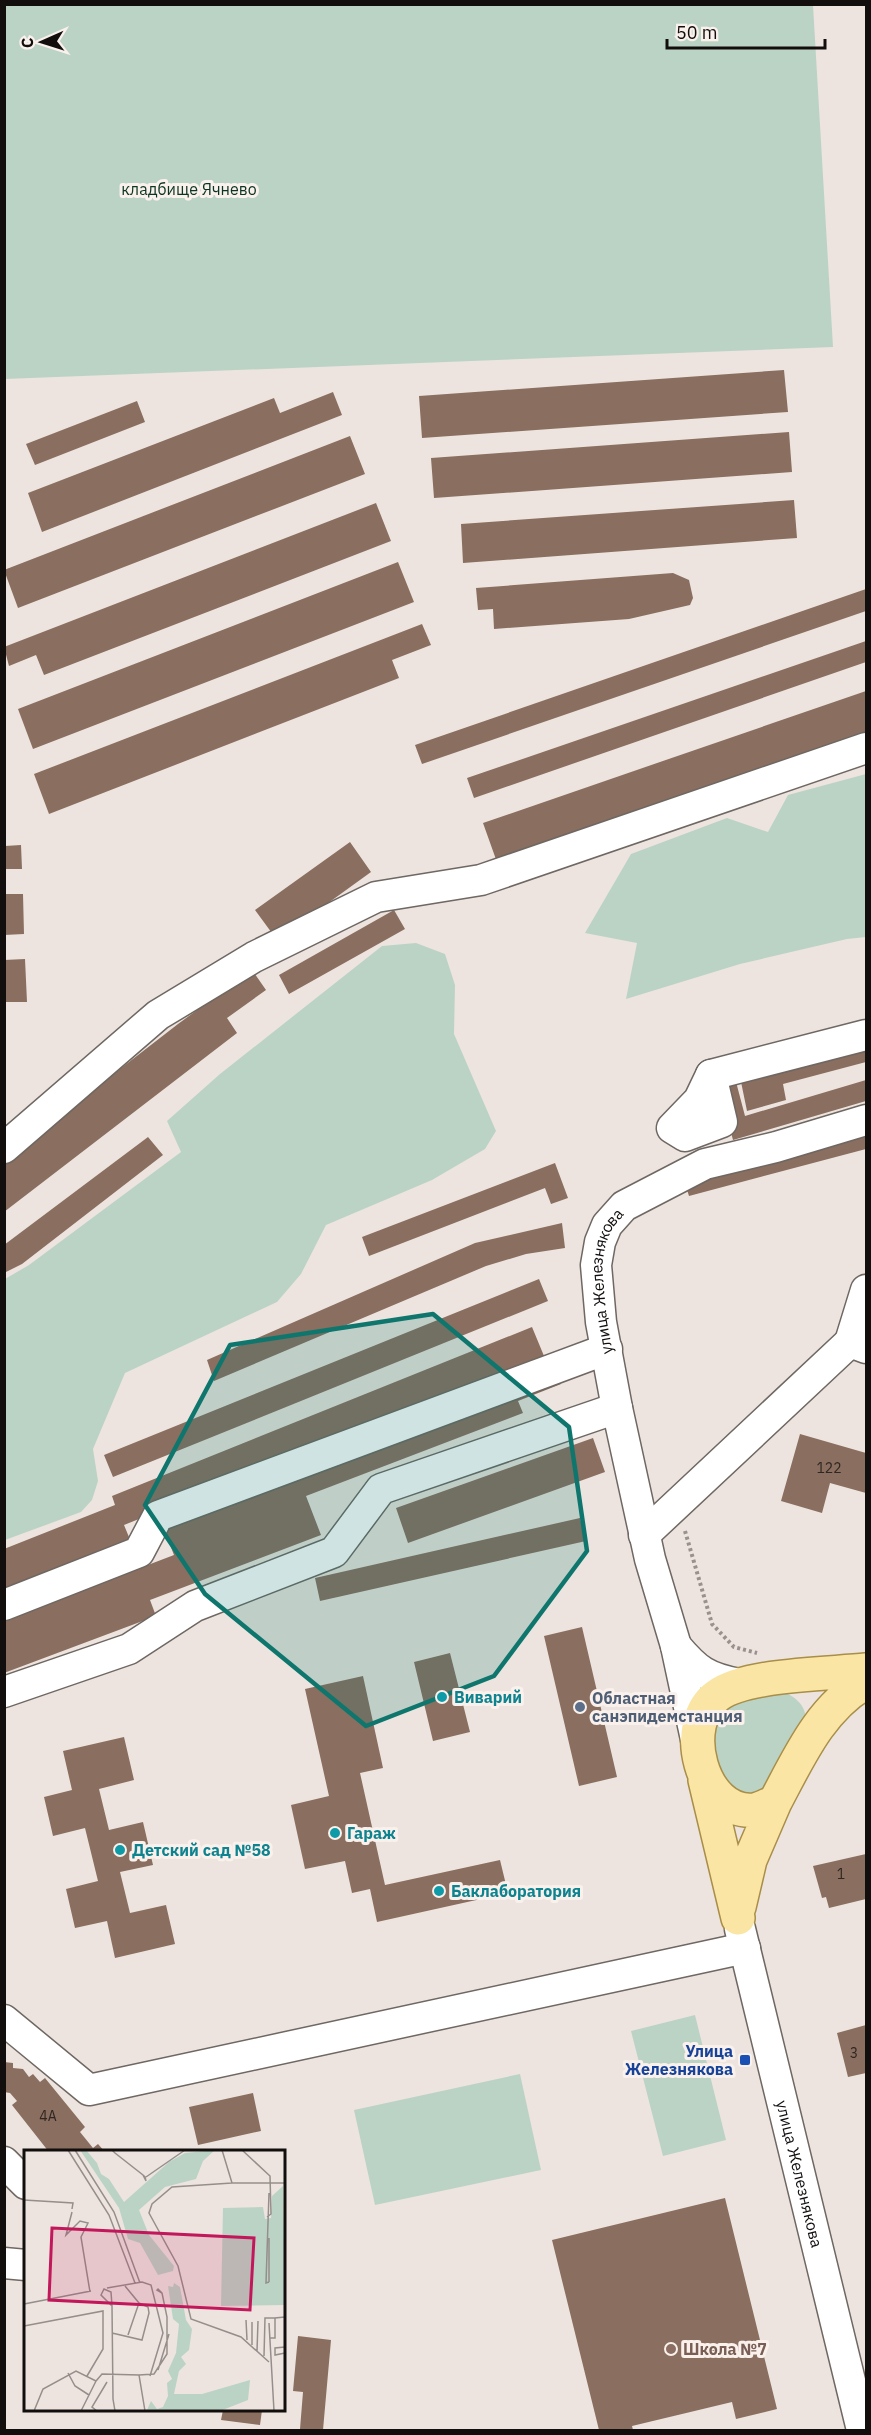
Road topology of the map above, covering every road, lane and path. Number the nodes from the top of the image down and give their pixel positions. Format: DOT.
graph roads {
  1 [pos="867,748"];
  2 [pos="867,1035"];
  3 [pos="711,1075"];
  4 [pos="867,1120"];
  5 [pos="4,1148"];
  6 [pos="867,1290"];
  7 [pos="858,1345"];
  8 [pos="607,1349"];
  9 [pos="617,1408"];
  10 [pos="684,1528"];
  11 [pos="644,1535"];
  12 [pos="4,1605"];
  13 [pos="676,1646"];
  14 [pos="758,1653"];
  15 [pos="867,1670"];
  16 [pos="780,1679"];
  17 [pos="867,1682"];
  18 [pos="739,1684"];
  19 [pos="4,1692"];
  20 [pos="816,1728"];
  21 [pos="696,1744"];
  22 [pos="704,1777"];
  23 [pos="776,1802"];
  24 [pos="742,1933"];
  25 [pos="4,2020"];
  26 [pos="4,2162"];
  27 [pos="24,2182"];
  28 [pos="4,2263"];
  29 [pos="24,2265"];
  30 [pos="862,2430"];
  1 -- 5 [label="street"];
  2 -- 3 [label="street"];
  4 -- 8 [label="street, улица Железнякова"];
  6 -- 7 [label="street"];
  7 -- 11 [label="street"];
  8 -- 9 [label="street, улица Железнякова"];
  8 -- 12 [label="street"];
  9 -- 11 [label="street, улица Железнякова"];
  9 -- 19 [label="street"];
  10 -- 14 [label="path"];
  11 -- 13 [label="street, улица Железнякова"];
  13 -- 18 [label="street, улица Железнякова"];
  13 -- 21 [label="street, улица Железнякова"];
  15 -- 16 [label="main road"];
  16 -- 18 [label="main road"];
  16 -- 20 [label="main road"];
  17 -- 20 [label="main road"];
  18 -- 21 [label="main road"];
  20 -- 23 [label="main road"];
  21 -- 22 [label="main road"];
  22 -- 23 [label="main road"];
  22 -- 24 [label="main road, улица Железнякова"];
  23 -- 24 [label="main road, улица Железнякова"];
  24 -- 25 [label="street"];
  24 -- 30 [label="street, улица Железнякова"];
  26 -- 27 [label="street"];
  28 -- 29 [label="street"];
}
